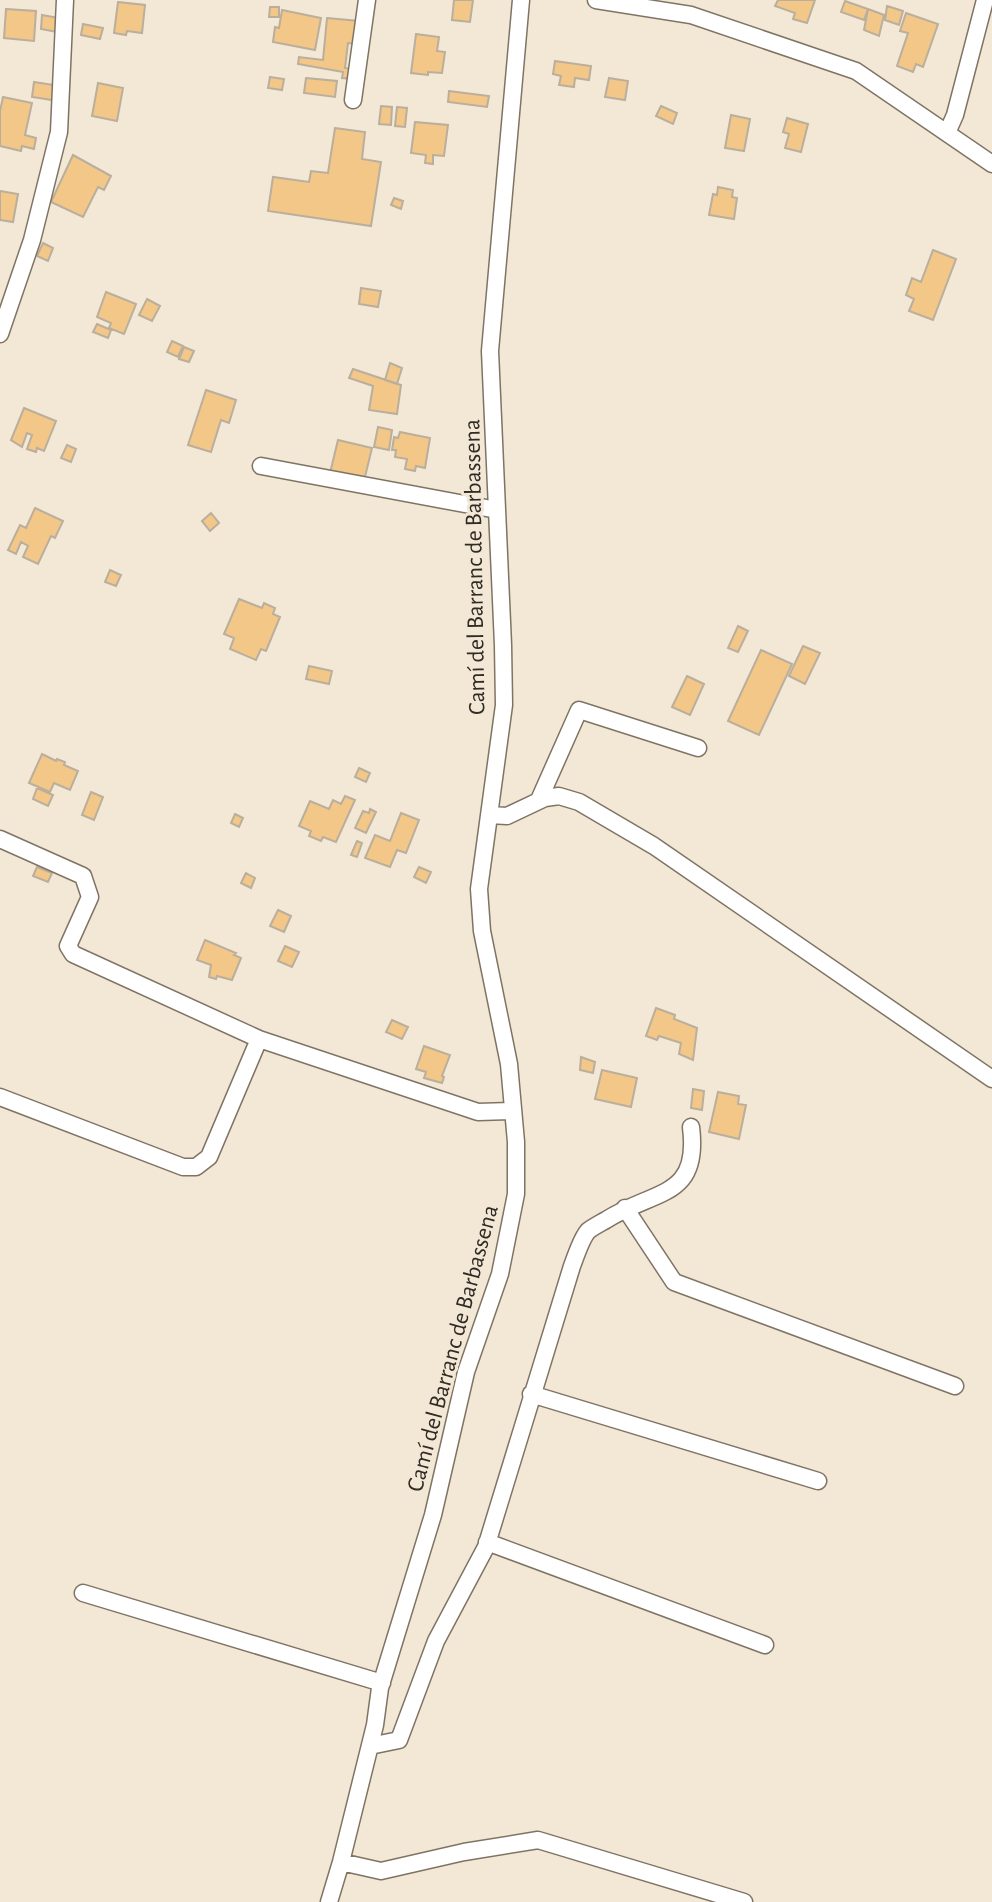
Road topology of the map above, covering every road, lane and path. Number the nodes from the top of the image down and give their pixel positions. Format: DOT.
graph roads {
  1 [pos="65,0"];
  2 [pos="368,0"];
  3 [pos="521,0"];
  4 [pos="596,0"];
  5 [pos="985,0"];
  6 [pos="691,8"];
  7 [pos="353,100"];
  8 [pos="947,133"];
  9 [pos="992,164"];
  10 [pos="0,334"];
  11 [pos="261,466"];
  12 [pos="498,510"];
  13 [pos="698,748"];
  14 [pos="539,800"];
  15 [pos="489,815"];
  16 [pos="0,839"];
  17 [pos="259,1039"];
  18 [pos="992,1079"];
  19 [pos="0,1097"];
  20 [pos="513,1111"];
  21 [pos="691,1127"];
  22 [pos="625,1208"];
  23 [pos="954,1386"];
  24 [pos="531,1394"];
  25 [pos="818,1481"];
  26 [pos="487,1542"];
  27 [pos="83,1593"];
  28 [pos="765,1645"];
  29 [pos="382,1683"];
  30 [pos="370,1746"];
  31 [pos="341,1862"];
  32 [pos="329,1902"];
  33 [pos="744,1902"];
  1 -- 10 [label="street"];
  2 -- 7 [label="street"];
  3 -- 12 [label="street, Camí del Barranc de Barbassena"];
  4 -- 6 [label="street"];
  5 -- 8 [label="street"];
  6 -- 8 [label="street"];
  8 -- 9 [label="street"];
  11 -- 12 [label="street"];
  12 -- 15 [label="street, Camí del Barranc de Barbassena"];
  13 -- 14 [label="street"];
  14 -- 15 [label="street"];
  14 -- 18 [label="street"];
  15 -- 20 [label="street, Camí del Barranc de Barbassena"];
  16 -- 17 [label="street"];
  17 -- 19 [label="street"];
  17 -- 20 [label="street"];
  20 -- 29 [label="street, Camí del Barranc de Barbassena"];
  21 -- 22 [label="street"];
  22 -- 23 [label="street"];
  22 -- 24 [label="street"];
  24 -- 25 [label="street"];
  24 -- 26 [label="street"];
  26 -- 28 [label="street"];
  26 -- 30 [label="street"];
  27 -- 29 [label="street"];
  29 -- 30 [label="street, Camí del Barranc de Barbassena"];
  30 -- 31 [label="street, Camí del Barranc de Barbassena"];
  31 -- 32 [label="street, Camí del Barranc de Barbassena"];
  31 -- 33 [label="street"];
}
